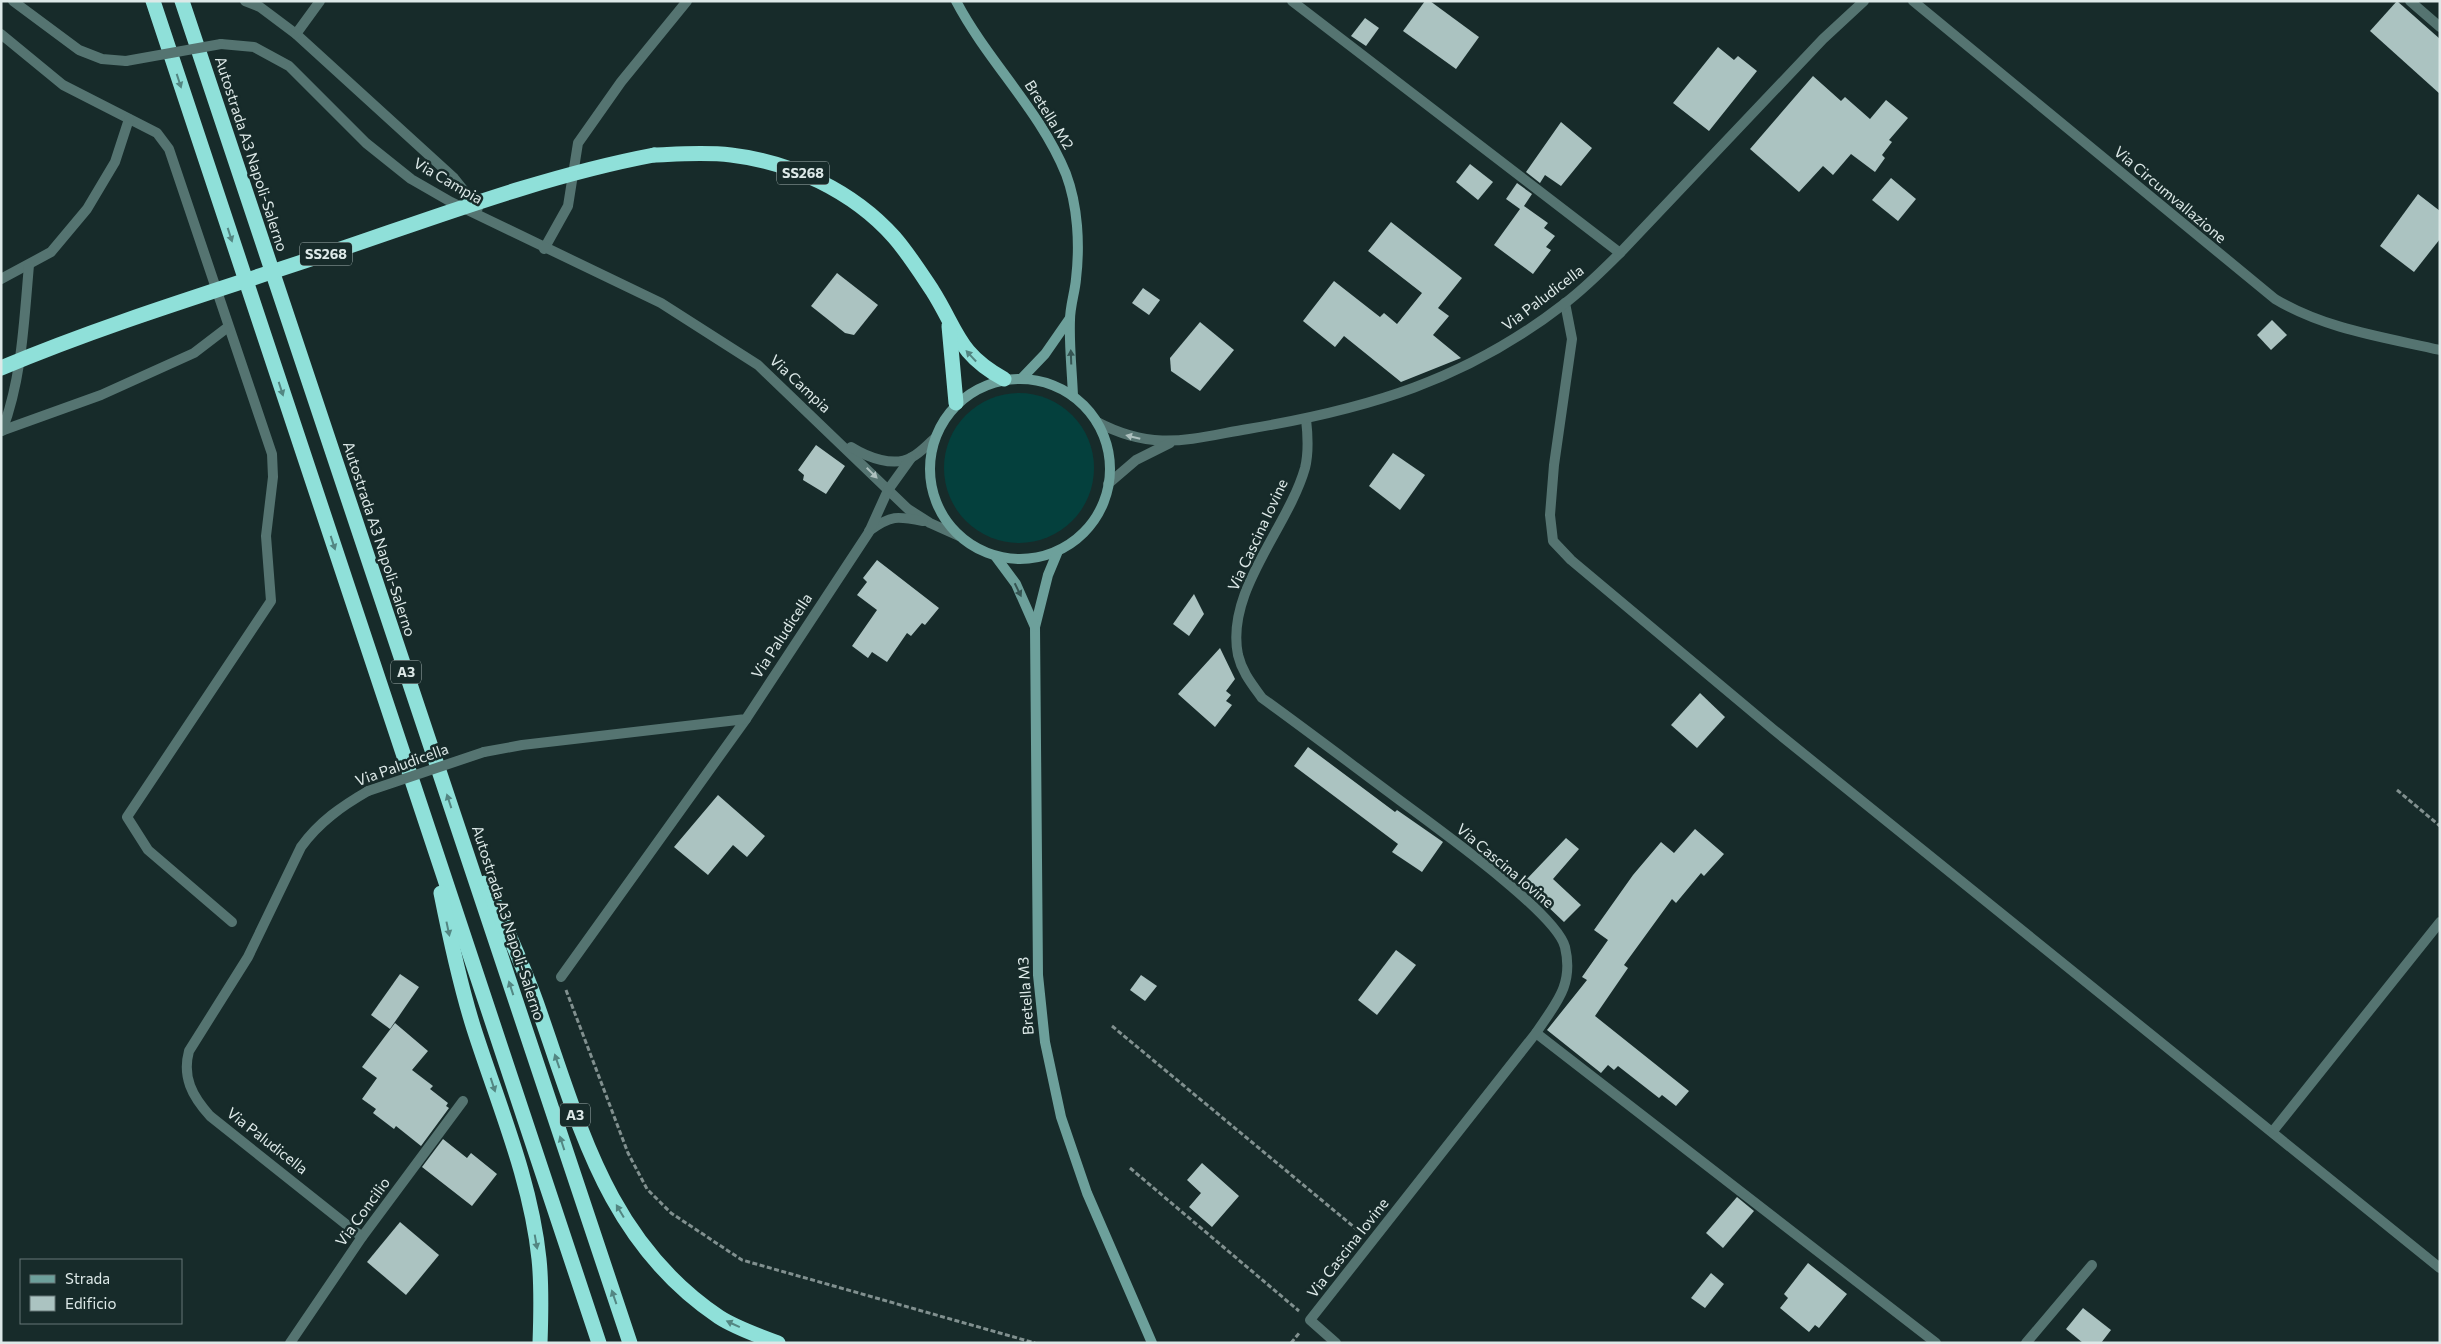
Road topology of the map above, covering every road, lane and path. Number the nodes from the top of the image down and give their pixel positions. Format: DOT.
graph roads {
  1 [pos="13,1"];
  2 [pos="153,1"];
  3 [pos="182,1"];
  4 [pos="245,1"];
  5 [pos="320,1"];
  6 [pos="688,1"];
  7 [pos="956,1"];
  8 [pos="1292,1"];
  9 [pos="1864,1"];
  10 [pos="1913,1"];
  11 [pos="2410,1"];
  12 [pos="2440,27"];
  13 [pos="1,34"];
  14 [pos="296,34"];
  15 [pos="130,119"];
  16 [pos="489,222"];
  17 [pos="544,249"];
  18 [pos="1620,254"];
  19 [pos="29,266"];
  20 [pos="1,279"];
  21 [pos="1566,303"];
  22 [pos="1070,318"];
  23 [pos="948,322"];
  24 [pos="228,327"];
  25 [pos="2440,350"];
  26 [pos="1,368"];
  27 [pos="1022,378"];
  28 [pos="1004,379"];
  29 [pos="1073,396"];
  30 [pos="956,403"];
  31 [pos="1306,419"];
  32 [pos="1097,422"];
  33 [pos="1,431"];
  34 [pos="837,439"];
  35 [pos="934,439"];
  36 [pos="1171,442"];
  37 [pos="911,458"];
  38 [pos="1108,484"];
  39 [pos="888,490"];
  40 [pos="930,523"];
  41 [pos="869,532"];
  42 [pos="959,536"];
  43 [pos="1058,551"];
  44 [pos="996,557"];
  45 [pos="1035,627"];
  46 [pos="746,719"];
  47 [pos="2397,790"];
  48 [pos="456,822"];
  49 [pos="2440,826"];
  50 [pos="428,830"];
  51 [pos="232,922"];
  52 [pos="2440,922"];
  53 [pos="561,977"];
  54 [pos="1112,1026"];
  55 [pos="1536,1033"];
  56 [pos="463,1102"];
  57 [pos="2273,1131"];
  58 [pos="1130,1168"];
  59 [pos="362,1237"];
  60 [pos="1372,1242"];
  61 [pos="2092,1265"];
  62 [pos="2440,1268"];
  63 [pos="1310,1320"];
  64 [pos="290,1343"];
  65 [pos="540,1343"];
  66 [pos="599,1343"];
  67 [pos="630,1343"];
  68 [pos="778,1343"];
  69 [pos="1035,1343"];
  70 [pos="1152,1343"];
  71 [pos="1336,1343"];
  72 [pos="1936,1343"];
  73 [pos="2026,1343"];
  1 -- 16 [label="street, Via Campia, bridge"];
  2 -- 50 [label="highway, A3, one-way"];
  48 -- 3 [label="highway, Autostrada A3 Napoli-Salerno / A3, one-way"];
  4 -- 14 [label="street"];
  5 -- 14 [label="street"];
  6 -- 17 [label="street"];
  7 -- 22 [label="street, Bretella M2"];
  8 -- 18 [label="street"];
  9 -- 18 [label="street, Via Paludicella"];
  10 -- 25 [label="street, Via Circumvallazione"];
  11 -- 12 [label="street"];
  13 -- 15 [label="street"];
  14 -- 16 [label="street"];
  15 -- 19 [label="street"];
  15 -- 24 [label="street"];
  16 -- 17 [label="street, Via Campia"];
  17 -- 34 [label="street, Via Campia"];
  18 -- 21 [label="street, Via Paludicella"];
  19 -- 20 [label="street"];
  19 -- 33 [label="street"];
  21 -- 31 [label="street, Via Paludicella"];
  21 -- 57 [label="street"];
  22 -- 27 [label="street, Bretella M2"];
  29 -- 22 [label="street, Bretella M2, one-way"];
  23 -- 26 [label="highway, SS268, bridge"];
  28 -- 23 [label="highway, SS268, one-way"];
  23 -- 30 [label="highway, SS268"];
  24 -- 33 [label="street"];
  24 -- 51 [label="street"];
  27 -- 28 [label="street"];
  27 -- 29 [label="street"];
  28 -- 30 [label="street"];
  29 -- 32 [label="street"];
  30 -- 35 [label="street"];
  31 -- 36 [label="street, Via Paludicella"];
  31 -- 55 [label="street, Via Cascina Iovine"];
  36 -- 32 [label="street, Via Paludicella, one-way"];
  32 -- 38 [label="street"];
  34 -- 37 [label="street"];
  34 -- 39 [label="street, one-way"];
  35 -- 37 [label="street"];
  35 -- 42 [label="street"];
  36 -- 38 [label="street, Via Paludicella"];
  37 -- 39 [label="street"];
  38 -- 43 [label="street"];
  39 -- 40 [label="street"];
  39 -- 41 [label="street"];
  40 -- 41 [label="street"];
  40 -- 42 [label="street"];
  41 -- 46 [label="street, Via Paludicella"];
  42 -- 44 [label="street"];
  43 -- 44 [label="street"];
  43 -- 45 [label="street, Bretella M3"];
  44 -- 45 [label="street, Bretella M3, one-way"];
  45 -- 70 [label="street, Bretella M3"];
  46 -- 53 [label="street"];
  46 -- 59 [label="street, Via Paludicella, bridge"];
  47 -- 49 [label="path"];
  67 -- 48 [label="highway, Autostrada A3 Napoli-Salerno / A3, one-way"];
  68 -- 48 [label="highway, A3, one-way"];
  50 -- 65 [label="highway, A3, one-way"];
  50 -- 66 [label="highway, A3"];
  52 -- 57 [label="street"];
  53 -- 69 [label="path"];
  54 -- 60 [label="path"];
  55 -- 60 [label="street, Via Cascina Iovine"];
  55 -- 72 [label="street"];
  56 -- 59 [label="street, Via Concilio"];
  57 -- 62 [label="street"];
  58 -- 63 [label="path"];
  59 -- 64 [label="street, Via Concilio"];
  60 -- 63 [label="street, Via Cascina Iovine"];
  61 -- 73 [label="street"];
  63 -- 71 [label="street, Via Cascina Iovine"];
}
